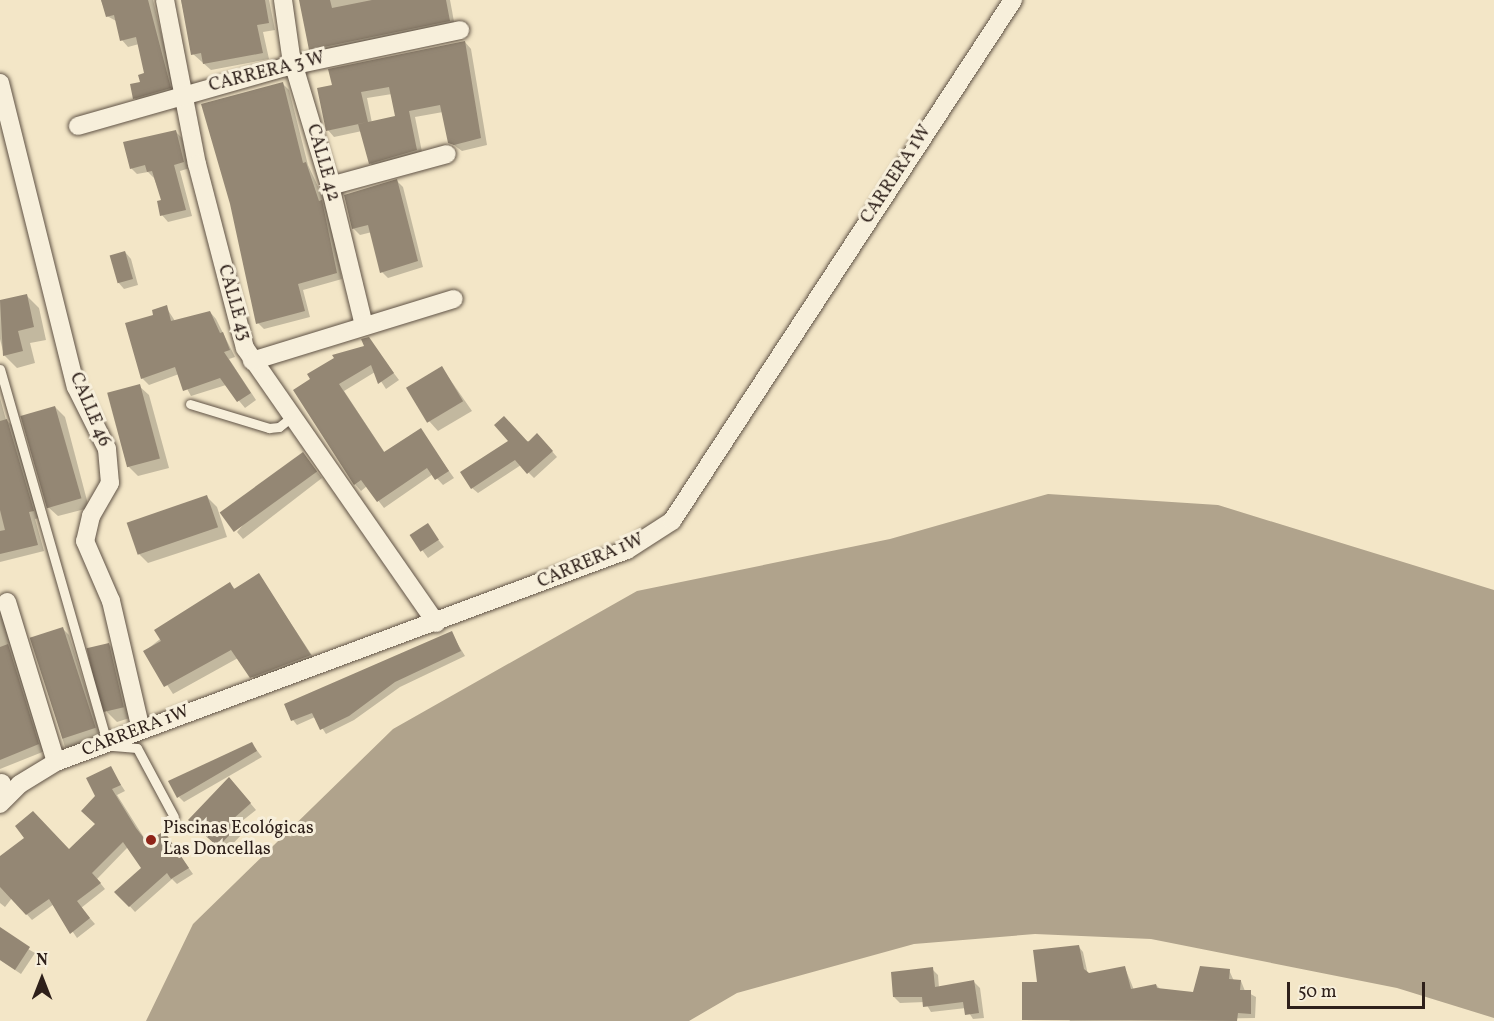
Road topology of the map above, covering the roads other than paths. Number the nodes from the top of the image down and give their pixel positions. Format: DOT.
graph roads {
  1 [pos="165,0"];
  2 [pos="283,0"];
  3 [pos="1012,0"];
  4 [pos="460,30"];
  5 [pos="293,65"];
  6 [pos="0,83"];
  7 [pos="184,96"];
  8 [pos="78,126"];
  9 [pos="447,154"];
  10 [pos="330,186"];
  11 [pos="454,299"];
  12 [pos="364,326"];
  13 [pos="252,361"];
  14 [pos="0,369"];
  15 [pos="190,404"];
  16 [pos="290,418"];
  17 [pos="7,602"];
  18 [pos="436,623"];
  19 [pos="141,730"];
  20 [pos="104,744"];
  21 [pos="56,762"];
  22 [pos="0,804"];
  23 [pos="174,817"];
  1 -- 7 [label="street, CALLE 43"];
  2 -- 5 [label="street, CALLE 42"];
  3 -- 18 [label="street, CARRERA 1W"];
  4 -- 5 [label="street, CARRERA 3 W"];
  5 -- 7 [label="street, CARRERA 3 W"];
  5 -- 10 [label="street, CALLE 42"];
  6 -- 19 [label="street, CALLE 46"];
  7 -- 8 [label="street, CARRERA 3 W"];
  7 -- 13 [label="street, CALLE 43"];
  9 -- 10 [label="street"];
  10 -- 12 [label="street, CALLE 42"];
  11 -- 12 [label="street"];
  12 -- 13 [label="street"];
  13 -- 16 [label="street, CALLE 43"];
  14 -- 20 [label="lane"];
  15 -- 16 [label="lane"];
  16 -- 18 [label="street, CALLE 43"];
  17 -- 21 [label="street"];
  18 -- 19 [label="street, CARRERA 1W"];
  19 -- 20 [label="street, CARRERA 1W"];
  20 -- 21 [label="street, CARRERA 1W"];
  20 -- 23 [label="lane"];
  21 -- 22 [label="street, CARRERA 1W"];
}
